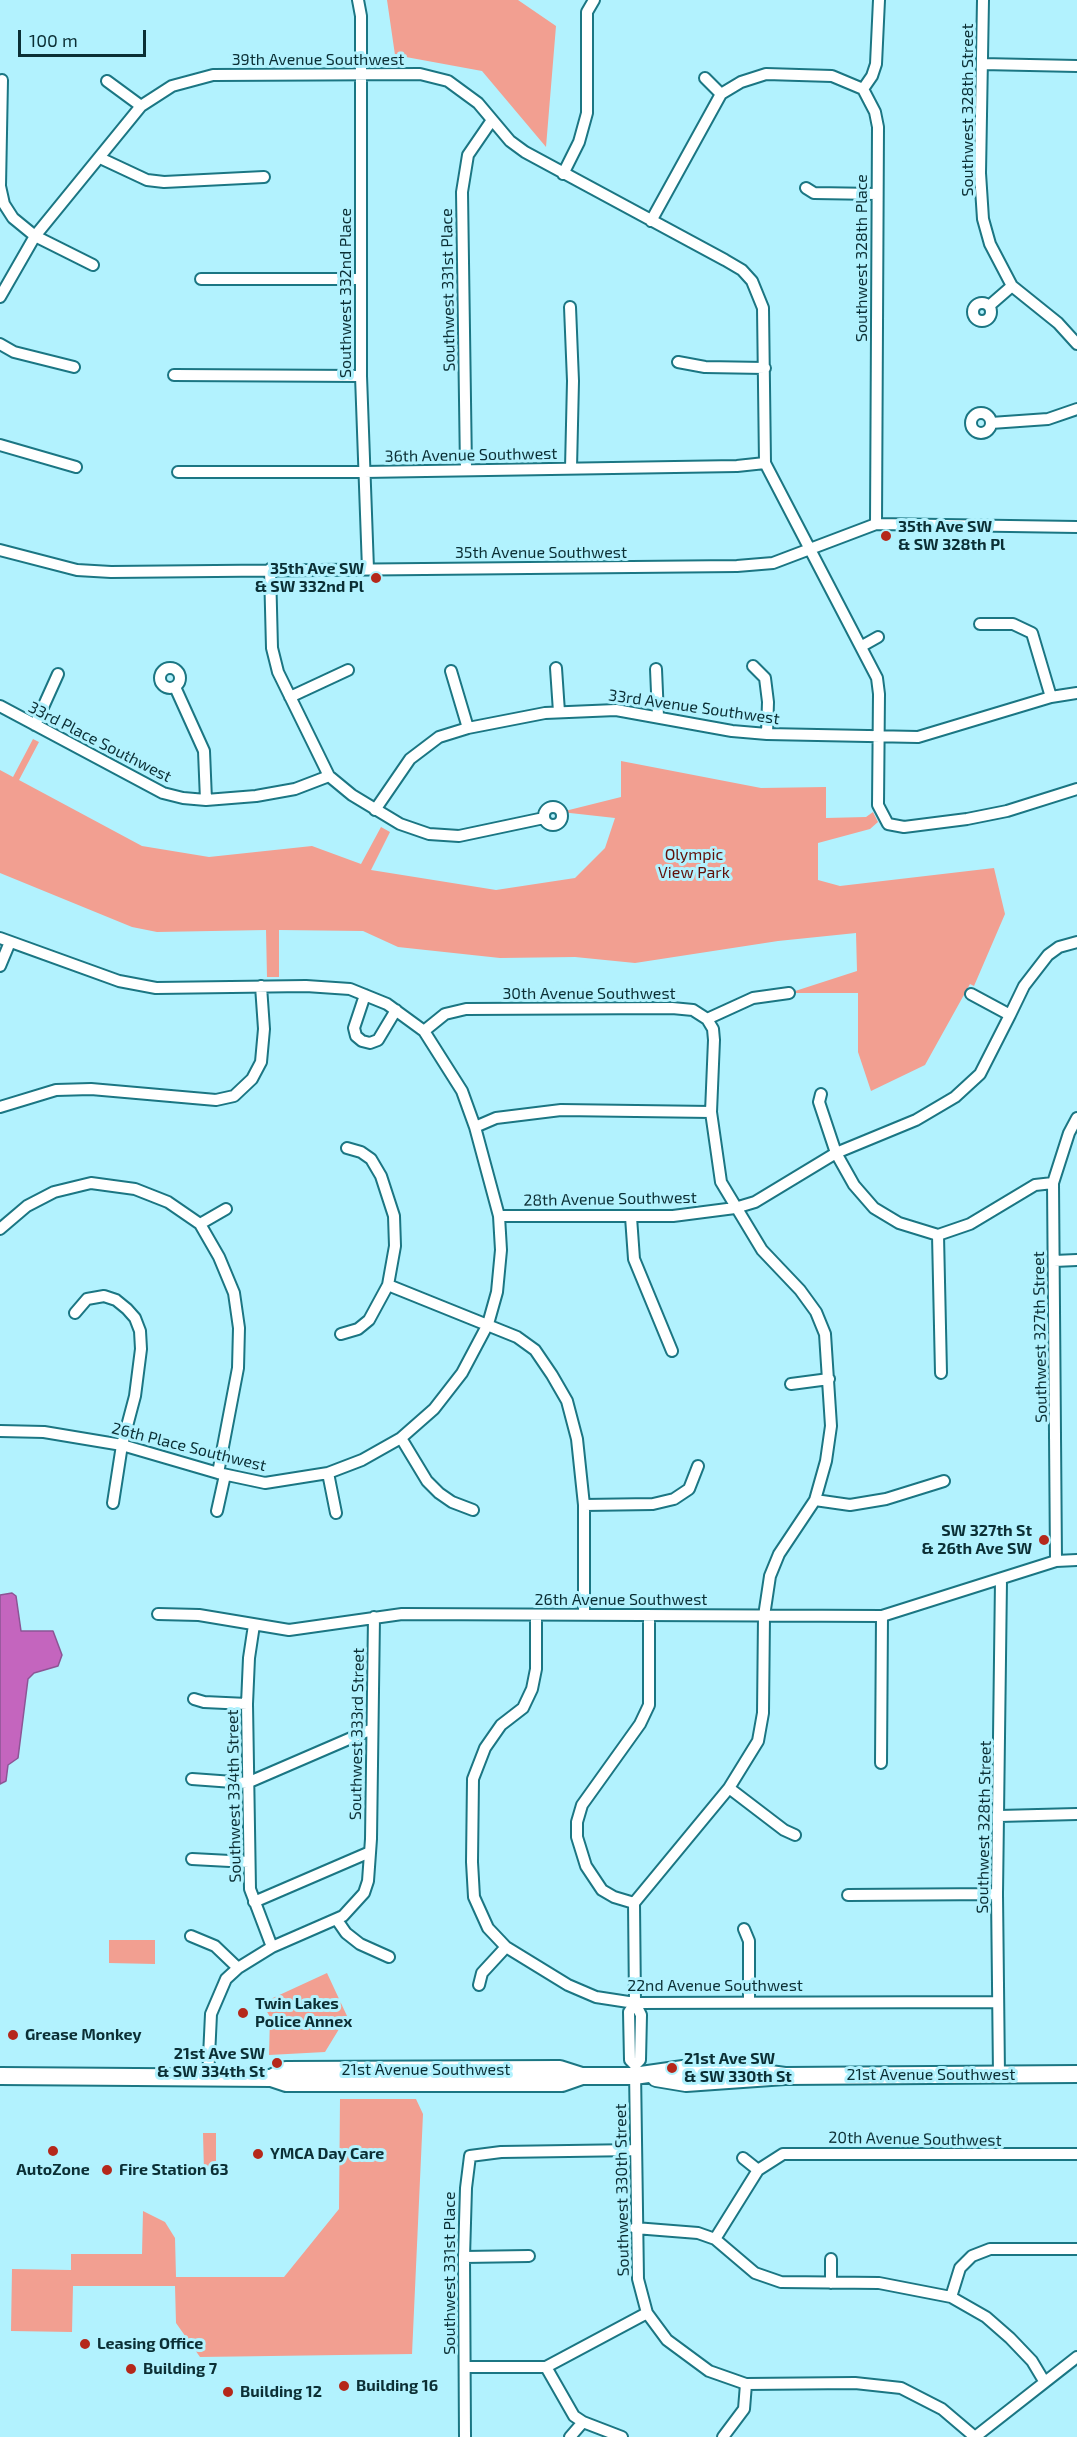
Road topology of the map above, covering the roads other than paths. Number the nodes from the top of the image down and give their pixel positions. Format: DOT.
graph roads {
  1 [pos="358,0"];
  2 [pos="594,0"];
  3 [pos="879,0"];
  4 [pos="983,0"];
  5 [pos="982,64"];
  6 [pos="1077,66"];
  7 [pos="361,75"];
  8 [pos="705,78"];
  9 [pos="2,80"];
  10 [pos="107,81"];
  11 [pos="862,89"];
  12 [pos="722,94"];
  13 [pos="141,106"];
  14 [pos="492,120"];
  15 [pos="100,158"];
  16 [pos="563,174"];
  17 [pos="264,177"];
  18 [pos="806,188"];
  19 [pos="877,194"];
  20 [pos="651,221"];
  21 [pos="35,236"];
  22 [pos="93,265"];
  23 [pos="201,279"];
  24 [pos="361,279"];
  25 [pos="1012,286"];
  26 [pos="0,297"];
  27 [pos="989,306"];
  28 [pos="570,307"];
  29 [pos="0,344"];
  30 [pos="1077,344"];
  31 [pos="678,362"];
  32 [pos="74,366"];
  33 [pos="765,368"];
  34 [pos="174,375"];
  35 [pos="361,376"];
  36 [pos="1077,409"];
  37 [pos="991,423"];
  38 [pos="0,445"];
  39 [pos="765,463"];
  40 [pos="76,467"];
  41 [pos="571,468"];
  42 [pos="466,469"];
  43 [pos="178,472"];
  44 [pos="364,472"];
  45 [pos="876,524"];
  46 [pos="1077,527"];
  47 [pos="0,550"];
  48 [pos="808,551"];
  49 [pos="369,569"];
  50 [pos="270,570"];
  51 [pos="980,624"];
  52 [pos="878,637"];
  53 [pos="862,646"];
  54 [pos="753,666"];
  55 [pos="556,668"];
  56 [pos="656,669"];
  57 [pos="348,670"];
  58 [pos="451,671"];
  59 [pos="58,674"];
  60 [pos="175,687"];
  61 [pos="1077,693"];
  62 [pos="290,697"];
  63 [pos="1051,697"];
  64 [pos="0,706"];
  65 [pos="560,712"];
  66 [pos="658,716"];
  67 [pos="35,725"];
  68 [pos="468,728"];
  69 [pos="767,734"];
  70 [pos="879,737"];
  71 [pos="329,776"];
  72 [pos="1077,789"];
  73 [pos="206,800"];
  74 [pos="375,810"];
  75 [pos="544,818"];
  76 [pos="5,940"];
  77 [pos="1077,942"];
  78 [pos="0,966"];
  79 [pos="261,986"];
  80 [pos="789,993"];
  81 [pos="971,994"];
  82 [pos="365,995"];
  83 [pos="396,1010"];
  84 [pos="1010,1015"];
  85 [pos="707,1018"];
  86 [pos="424,1031"];
  87 [pos="821,1094"];
  88 [pos="0,1107"];
  89 [pos="711,1112"];
  90 [pos="1077,1118"];
  91 [pos="475,1127"];
  92 [pos="347,1148"];
  93 [pos="836,1153"];
  94 [pos="1053,1184"];
  95 [pos="735,1208"];
  96 [pos="226,1209"];
  97 [pos="499,1216"];
  98 [pos="631,1217"];
  99 [pos="200,1224"];
  100 [pos="0,1229"];
  101 [pos="938,1235"];
  102 [pos="1077,1260"];
  103 [pos="1054,1261"];
  104 [pos="388,1285"];
  105 [pos="75,1313"];
  106 [pos="488,1324"];
  107 [pos="341,1334"];
  108 [pos="672,1352"];
  109 [pos="941,1373"];
  110 [pos="829,1380"];
  111 [pos="791,1384"];
  112 [pos="0,1431"];
  113 [pos="401,1438"];
  114 [pos="122,1445"];
  115 [pos="698,1466"];
  116 [pos="328,1473"];
  117 [pos="221,1474"];
  118 [pos="944,1481"];
  119 [pos="815,1500"];
  120 [pos="113,1503"];
  121 [pos="584,1505"];
  122 [pos="473,1510"];
  123 [pos="217,1511"];
  124 [pos="336,1513"];
  125 [pos="1077,1560"];
  126 [pos="1056,1561"];
  127 [pos="1001,1580"];
  128 [pos="158,1614"];
  129 [pos="584,1614"];
  130 [pos="536,1615"];
  131 [pos="649,1616"];
  132 [pos="764,1616"];
  133 [pos="882,1616"];
  134 [pos="374,1617"];
  135 [pos="254,1625"];
  136 [pos="194,1699"];
  137 [pos="247,1704"];
  138 [pos="372,1729"];
  139 [pos="881,1763"];
  140 [pos="192,1779"];
  141 [pos="247,1784"];
  142 [pos="729,1788"];
  143 [pos="1077,1814"];
  144 [pos="999,1816"];
  145 [pos="795,1835"];
  146 [pos="370,1852"];
  147 [pos="192,1859"];
  148 [pos="249,1862"];
  149 [pos="997,1894"];
  150 [pos="848,1895"];
  151 [pos="254,1902"];
  152 [pos="634,1903"];
  153 [pos="337,1920"];
  154 [pos="744,1929"];
  155 [pos="191,1936"];
  156 [pos="272,1947"];
  157 [pos="506,1947"];
  158 [pos="389,1957"];
  159 [pos="238,1968"];
  160 [pos="479,1985"];
  161 [pos="749,2001"];
  162 [pos="998,2002"];
  163 [pos="635,2003"];
  164 [pos="635,2070"];
  165 [pos="1077,2074"];
  166 [pos="999,2075"];
  167 [pos="0,2076"];
  168 [pos="208,2078"];
  169 [pos="636,2150"];
  170 [pos="1077,2154"];
  171 [pos="743,2158"];
  172 [pos="758,2170"];
  173 [pos="635,2228"];
  174 [pos="715,2239"];
  175 [pos="1077,2249"];
  176 [pos="529,2256"];
  177 [pos="464,2257"];
  178 [pos="831,2259"];
  179 [pos="831,2283"];
  180 [pos="951,2297"];
  181 [pos="647,2313"];
  182 [pos="1077,2357"];
  183 [pos="465,2367"];
  184 [pos="546,2367"];
  185 [pos="1044,2381"];
  186 [pos="746,2384"];
  187 [pos="583,2422"];
  188 [pos="465,2437"];
  189 [pos="570,2437"];
  190 [pos="622,2437"];
  191 [pos="723,2437"];
  192 [pos="975,2437"];
  1 -- 7 [label="street, Southwest 332nd Place"];
  2 -- 16 [label="street"];
  3 -- 11 [label="street"];
  4 -- 5 [label="street, Southwest 328th Street"];
  5 -- 6 [label="street"];
  5 -- 25 [label="street, Southwest 328th Street"];
  7 -- 13 [label="street, 39th Avenue Southwest"];
  7 -- 14 [label="street, 39th Avenue Southwest"];
  7 -- 24 [label="street, Southwest 332nd Place"];
  8 -- 12 [label="street"];
  9 -- 21 [label="street"];
  10 -- 13 [label="street"];
  11 -- 12 [label="street"];
  11 -- 19 [label="street, Southwest 328th Place"];
  12 -- 20 [label="street"];
  13 -- 15 [label="street, 39th Avenue Southwest"];
  14 -- 16 [label="street, 39th Avenue Southwest"];
  14 -- 42 [label="street, Southwest 331st Place"];
  15 -- 17 [label="street"];
  15 -- 21 [label="street, 39th Avenue Southwest"];
  16 -- 20 [label="street, 39th Avenue Southwest"];
  18 -- 19 [label="street"];
  19 -- 45 [label="street, Southwest 328th Place"];
  20 -- 33 [label="street"];
  21 -- 22 [label="street"];
  21 -- 26 [label="street, 39th Avenue Southwest"];
  23 -- 24 [label="street"];
  24 -- 35 [label="street, Southwest 332nd Place"];
  25 -- 27 [label="street"];
  25 -- 30 [label="street, Southwest 328th Street"];
  28 -- 41 [label="street"];
  29 -- 32 [label="street"];
  31 -- 33 [label="street"];
  33 -- 39 [label="street"];
  34 -- 35 [label="street"];
  35 -- 44 [label="street, Southwest 332nd Place"];
  36 -- 37 [label="street"];
  38 -- 40 [label="street"];
  39 -- 41 [label="street, 36th Avenue Southwest"];
  39 -- 48 [label="street"];
  41 -- 42 [label="street, 36th Avenue Southwest"];
  42 -- 44 [label="street, 36th Avenue Southwest"];
  43 -- 44 [label="street, 36th Avenue Southwest"];
  44 -- 49 [label="street, Southwest 332nd Place"];
  45 -- 46 [label="street, 35th Avenue Southwest"];
  45 -- 48 [label="street, 35th Avenue Southwest"];
  47 -- 50 [label="street, 35th Avenue Southwest"];
  48 -- 49 [label="street, 35th Avenue Southwest"];
  48 -- 53 [label="street"];
  49 -- 50 [label="street, 35th Avenue Southwest"];
  50 -- 62 [label="street"];
  51 -- 63 [label="street"];
  52 -- 53 [label="street"];
  53 -- 70 [label="street"];
  54 -- 69 [label="street"];
  55 -- 65 [label="street"];
  56 -- 66 [label="street"];
  57 -- 62 [label="street"];
  58 -- 68 [label="street"];
  59 -- 67 [label="street"];
  60 -- 73 [label="street"];
  61 -- 63 [label="street, 33rd Avenue Southwest"];
  62 -- 71 [label="street"];
  63 -- 70 [label="street, 33rd Avenue Southwest"];
  64 -- 67 [label="street, 33rd Place Southwest"];
  65 -- 66 [label="street, 33rd Avenue Southwest"];
  65 -- 68 [label="street, 33rd Avenue Southwest"];
  66 -- 69 [label="street, 33rd Avenue Southwest"];
  67 -- 73 [label="street, 33rd Place Southwest"];
  68 -- 74 [label="street, 33rd Avenue Southwest"];
  69 -- 70 [label="street, 33rd Avenue Southwest"];
  70 -- 72 [label="street"];
  71 -- 73 [label="street, 33rd Place Southwest"];
  71 -- 74 [label="street"];
  74 -- 75 [label="street"];
  76 -- 78 [label="street"];
  76 -- 79 [label="street"];
  77 -- 84 [label="street"];
  79 -- 82 [label="street"];
  79 -- 88 [label="street"];
  80 -- 85 [label="street"];
  81 -- 84 [label="street"];
  82 -- 83 [label="street"];
  82 -- 83 [label="street"];
  83 -- 86 [label="street"];
  84 -- 93 [label="street, 28th Avenue Southwest"];
  85 -- 86 [label="street, 30th Avenue Southwest"];
  85 -- 89 [label="street"];
  86 -- 91 [label="street"];
  87 -- 93 [label="street"];
  89 -- 91 [label="street"];
  89 -- 95 [label="street"];
  90 -- 94 [label="street, Southwest 327th Street"];
  91 -- 97 [label="street"];
  92 -- 104 [label="street"];
  93 -- 95 [label="street, 28th Avenue Southwest"];
  93 -- 101 [label="street"];
  94 -- 101 [label="street"];
  94 -- 103 [label="street, Southwest 327th Street"];
  95 -- 98 [label="street, 28th Avenue Southwest"];
  95 -- 110 [label="street"];
  96 -- 99 [label="street"];
  97 -- 98 [label="street, 28th Avenue Southwest"];
  97 -- 106 [label="street"];
  98 -- 108 [label="street"];
  99 -- 100 [label="street"];
  99 -- 117 [label="street"];
  101 -- 109 [label="street"];
  102 -- 103 [label="street"];
  103 -- 126 [label="street, Southwest 327th Street"];
  104 -- 106 [label="street"];
  104 -- 107 [label="street"];
  105 -- 114 [label="street"];
  106 -- 113 [label="street"];
  106 -- 121 [label="street"];
  110 -- 111 [label="street"];
  110 -- 119 [label="street"];
  112 -- 114 [label="street, 26th Place Southwest"];
  113 -- 116 [label="street, 26th Place Southwest"];
  113 -- 122 [label="street"];
  114 -- 117 [label="street, 26th Place Southwest"];
  114 -- 120 [label="street"];
  115 -- 121 [label="street"];
  116 -- 117 [label="street, 26th Place Southwest"];
  116 -- 124 [label="street"];
  117 -- 123 [label="street"];
  118 -- 119 [label="street"];
  119 -- 132 [label="street"];
  121 -- 129 [label="street"];
  125 -- 126 [label="street, 26th Avenue Southwest"];
  126 -- 127 [label="street, 26th Avenue Southwest"];
  127 -- 133 [label="street, 26th Avenue Southwest"];
  127 -- 144 [label="street, Southwest 328th Street"];
  128 -- 135 [label="street, 26th Avenue Southwest"];
  129 -- 130 [label="street, 26th Avenue Southwest"];
  129 -- 131 [label="street, 26th Avenue Southwest"];
  130 -- 134 [label="street, 26th Avenue Southwest"];
  130 -- 157 [label="street, 22nd Avenue Southwest"];
  131 -- 132 [label="street, 26th Avenue Southwest"];
  131 -- 152 [label="street"];
  132 -- 133 [label="street, 26th Avenue Southwest"];
  132 -- 142 [label="street"];
  133 -- 139 [label="street"];
  134 -- 135 [label="street, 26th Avenue Southwest"];
  134 -- 138 [label="street, Southwest 333rd Street"];
  135 -- 137 [label="street, Southwest 334th Street"];
  136 -- 137 [label="street"];
  137 -- 141 [label="street, Southwest 334th Street"];
  138 -- 141 [label="street"];
  138 -- 146 [label="street, Southwest 333rd Street"];
  140 -- 141 [label="street"];
  141 -- 148 [label="street, Southwest 334th Street"];
  142 -- 145 [label="street"];
  142 -- 152 [label="street"];
  143 -- 144 [label="street"];
  144 -- 149 [label="street, Southwest 328th Street"];
  146 -- 151 [label="street"];
  146 -- 153 [label="street, Southwest 333rd Street"];
  147 -- 148 [label="street"];
  148 -- 151 [label="street, Southwest 334th Street"];
  149 -- 150 [label="street"];
  149 -- 162 [label="street, Southwest 328th Street"];
  151 -- 156 [label="street, Southwest 334th Street"];
  152 -- 163 [label="street, Southwest 330th Street"];
  153 -- 156 [label="street, Southwest 333rd Street"];
  153 -- 158 [label="street"];
  154 -- 161 [label="street"];
  155 -- 159 [label="street"];
  156 -- 159 [label="street"];
  157 -- 160 [label="street"];
  157 -- 163 [label="street, 22nd Avenue Southwest"];
  159 -- 168 [label="street"];
  161 -- 162 [label="street, 22nd Avenue Southwest"];
  161 -- 163 [label="street, 22nd Avenue Southwest"];
  162 -- 166 [label="street, Southwest 328th Street"];
  163 -- 164 [label="street, Southwest 330th Street"];
  164 -- 166 [label="main road, 21st Avenue Southwest"];
  164 -- 168 [label="main road, 21st Avenue Southwest"];
  164 -- 169 [label="street, Southwest 330th Street"];
  165 -- 166 [label="main road, 21st Avenue Southwest"];
  167 -- 168 [label="main road, 21st Avenue Southwest"];
  169 -- 173 [label="street, Southwest 330th Street"];
  169 -- 177 [label="street, Southwest 331st Place"];
  170 -- 172 [label="street, 20th Avenue Southwest"];
  171 -- 172 [label="street"];
  172 -- 174 [label="street"];
  173 -- 174 [label="street"];
  173 -- 181 [label="street, Southwest 330th Street"];
  174 -- 179 [label="street"];
  175 -- 180 [label="street"];
  176 -- 177 [label="street"];
  177 -- 183 [label="street, Southwest 331st Place"];
  178 -- 179 [label="street"];
  179 -- 180 [label="street"];
  180 -- 185 [label="street"];
  181 -- 184 [label="street"];
  181 -- 186 [label="street"];
  182 -- 185 [label="street"];
  183 -- 184 [label="street"];
  183 -- 188 [label="street, Southwest 331st Place"];
  184 -- 187 [label="street"];
  185 -- 192 [label="street"];
  186 -- 191 [label="street"];
  186 -- 192 [label="street"];
  187 -- 189 [label="street"];
  187 -- 190 [label="street"];
}
